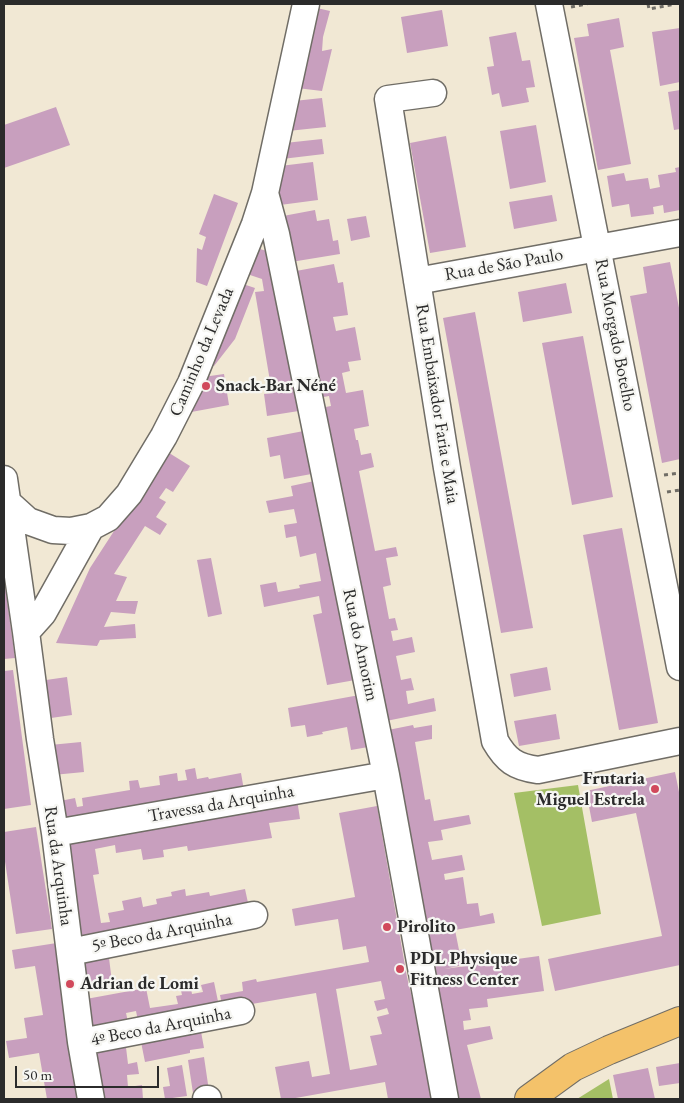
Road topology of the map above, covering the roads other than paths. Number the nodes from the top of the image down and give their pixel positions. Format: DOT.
graph roads {
  1 [pos="306,4"];
  2 [pos="549,4"];
  3 [pos="432,92"];
  4 [pos="265,193"];
  5 [pos="680,233"];
  6 [pos="597,248"];
  7 [pos="417,281"];
  8 [pos="5,491"];
  9 [pos="92,527"];
  10 [pos="26,632"];
  11 [pos="680,666"];
  12 [pos="680,742"];
  13 [pos="386,775"];
  14 [pos="55,833"];
  15 [pos="254,915"];
  16 [pos="70,952"];
  17 [pos="241,1011"];
  18 [pos="680,1021"];
  19 [pos="81,1042"];
  20 [pos="91,1099"];
  21 [pos="445,1099"];
  22 [pos="529,1099"];
  1 -- 4 [label="street, Caminho da Levada"];
  2 -- 6 [label="street, Rua Morgado Botelho"];
  3 -- 7 [label="street, Rua Embaixador Faria e Maia"];
  4 -- 9 [label="street, Caminho da Levada"];
  4 -- 13 [label="street, Rua do Amorim"];
  5 -- 6 [label="street, Rua de São Paulo"];
  6 -- 7 [label="street, Rua de São Paulo"];
  6 -- 11 [label="street, Rua Morgado Botelho"];
  7 -- 12 [label="street, Rua Embaixador Faria e Maia"];
  8 -- 9 [label="street, Caminho da Levada"];
  8 -- 10 [label="street, Rua da Arquinha"];
  9 -- 10 [label="street"];
  10 -- 14 [label="street, Rua da Arquinha"];
  13 -- 14 [label="street, Travessa da Arquinha"];
  13 -- 21 [label="street, Rua do Amorim"];
  14 -- 16 [label="street, Rua da Arquinha"];
  15 -- 16 [label="street, 5º Beco da Arquinha"];
  16 -- 19 [label="street, Rua da Arquinha"];
  17 -- 19 [label="street, 4º Beco da Arquinha"];
  18 -- 22 [label="main road"];
  19 -- 20 [label="street, Rua da Arquinha"];
}
